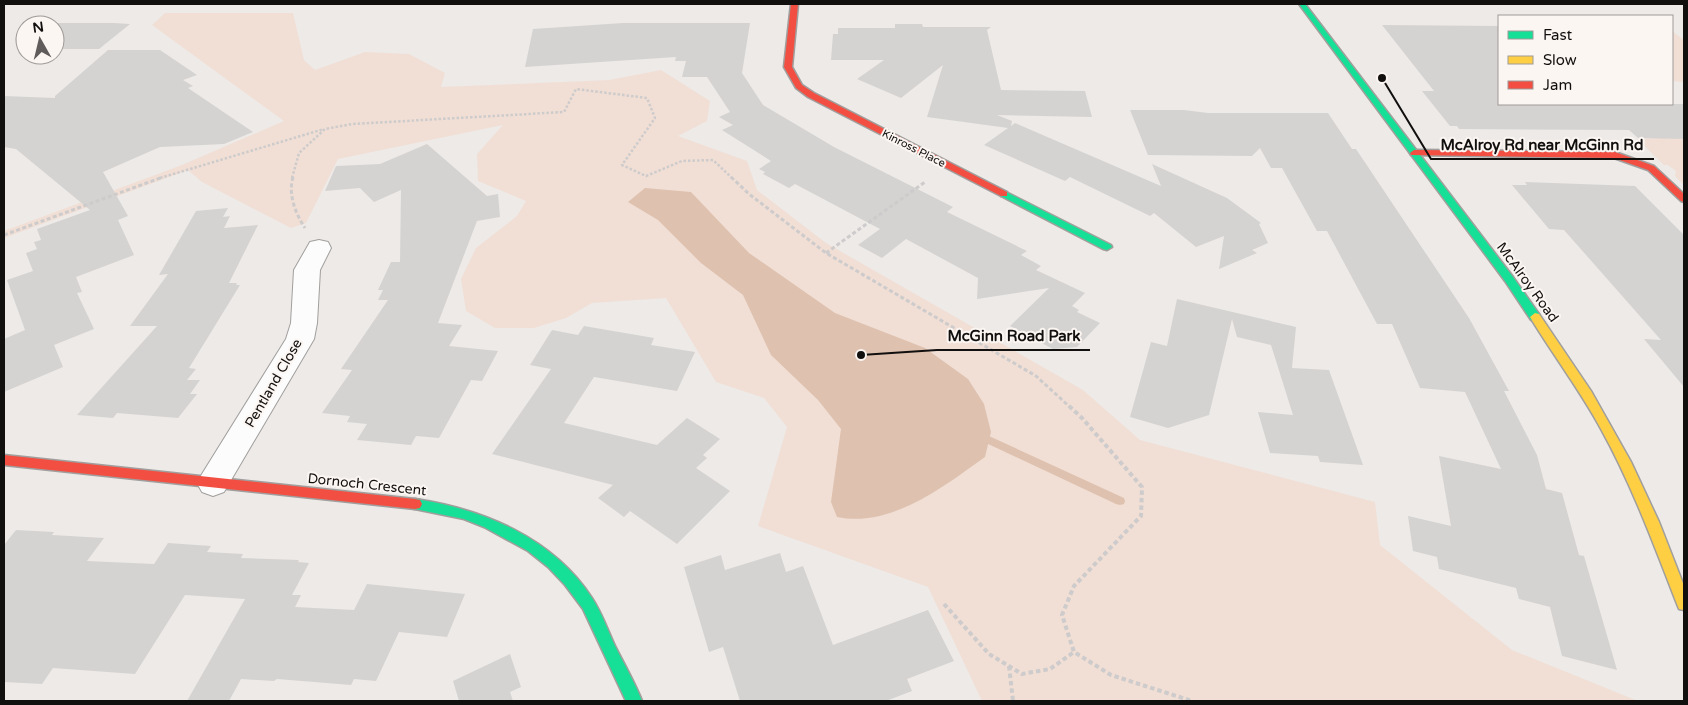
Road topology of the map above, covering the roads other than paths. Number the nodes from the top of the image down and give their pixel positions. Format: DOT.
graph roads {
  1 [pos="794,4"];
  2 [pos="1302,4"];
  3 [pos="1414,152"];
  4 [pos="1684,199"];
  5 [pos="1107,246"];
  6 [pos="319,248"];
  7 [pos="4,460"];
  8 [pos="213,483"];
  9 [pos="1684,604"];
  10 [pos="634,701"];
  1 -- 5 [label="street, Kinross Place"];
  2 -- 3 [label="street, McAlroy Road"];
  3 -- 4 [label="street"];
  3 -- 9 [label="street, McAlroy Road"];
  6 -- 8 [label="street, Pentland Close"];
  7 -- 8 [label="street, Dornoch Crescent"];
  8 -- 10 [label="street, Dornoch Crescent"];
}
